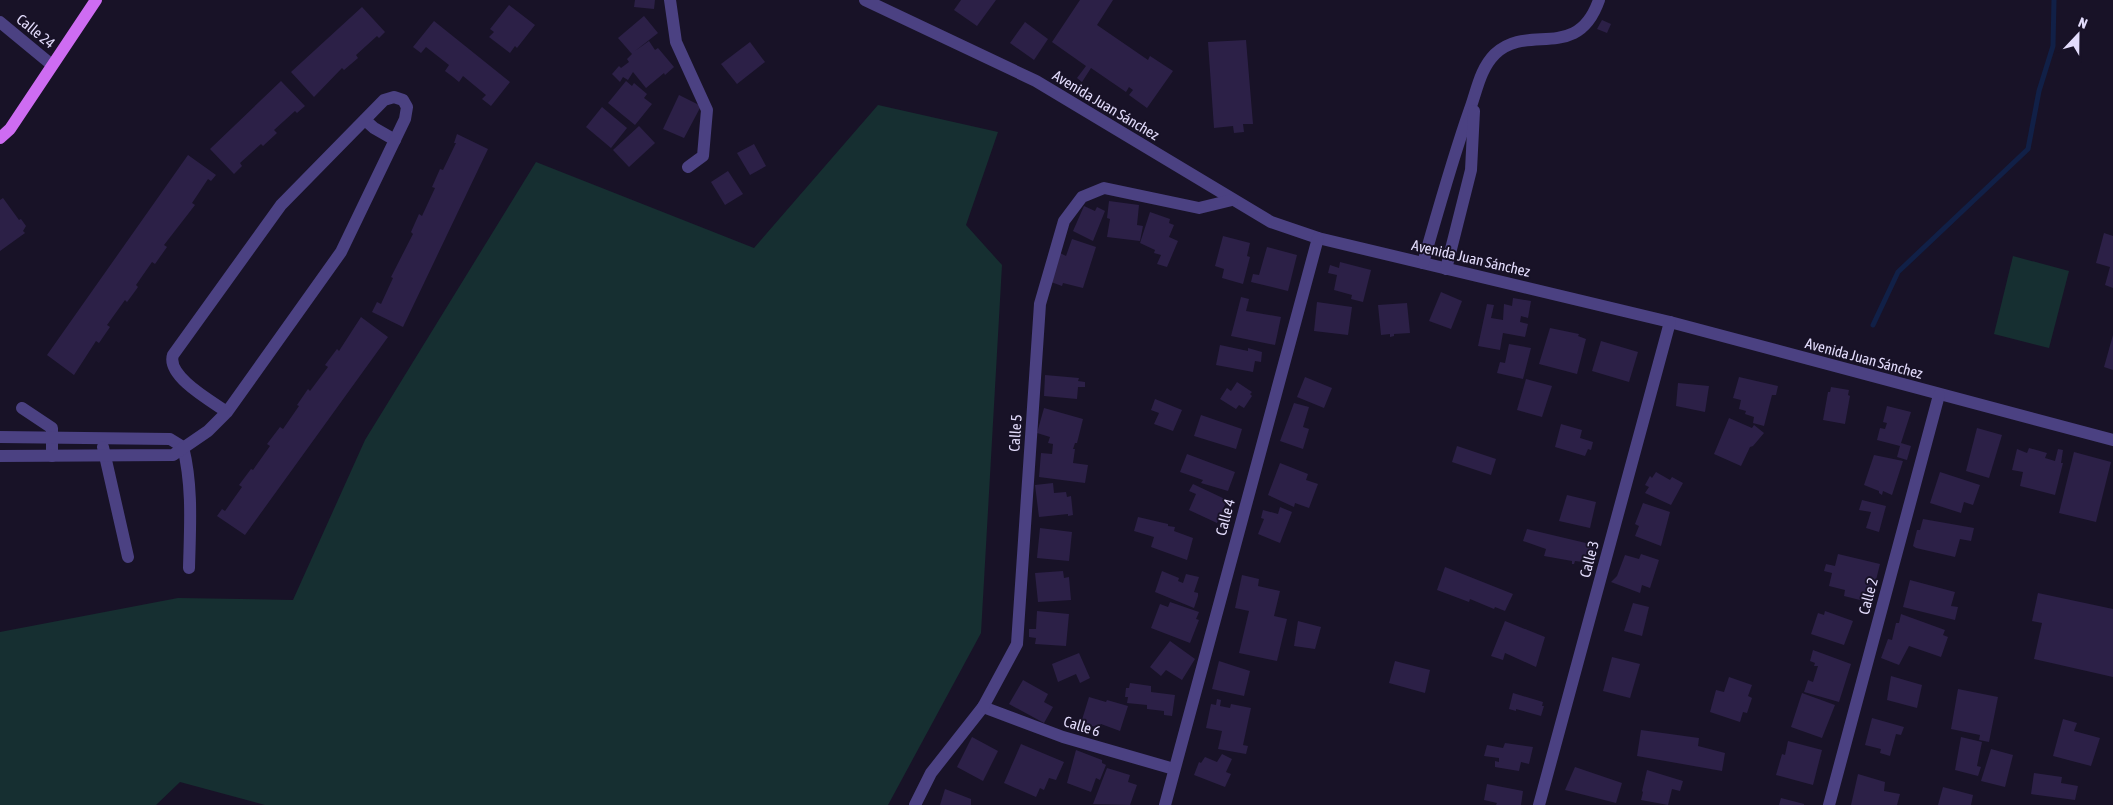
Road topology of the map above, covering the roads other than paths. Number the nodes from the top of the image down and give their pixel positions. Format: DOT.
graph roads {
  1 [pos="96,0"];
  2 [pos="670,0"];
  3 [pos="864,0"];
  4 [pos="1599,0"];
  5 [pos="0,22"];
  6 [pos="52,65"];
  7 [pos="1474,99"];
  8 [pos="365,120"];
  9 [pos="0,138"];
  10 [pos="395,140"];
  11 [pos="688,168"];
  12 [pos="1232,200"];
  13 [pos="1318,238"];
  14 [pos="1423,263"];
  15 [pos="1446,268"];
  16 [pos="1670,322"];
  17 [pos="1939,395"];
  18 [pos="22,408"];
  19 [pos="227,412"];
  20 [pos="0,437"];
  21 [pos="52,437"];
  22 [pos="102,438"];
  23 [pos="2113,440"];
  24 [pos="183,447"];
  25 [pos="0,456"];
  26 [pos="52,456"];
  27 [pos="104,456"];
  28 [pos="128,557"];
  29 [pos="189,568"];
  30 [pos="983,707"];
  31 [pos="1174,769"];
  32 [pos="915,805"];
  33 [pos="1164,805"];
  34 [pos="1539,805"];
  35 [pos="1829,805"];
  1 -- 6 [label="main road"];
  2 -- 11 [label="street"];
  3 -- 12 [label="street, Avenida Juan Sánchez"];
  4 -- 7 [label="street"];
  5 -- 6 [label="street, Calle 24"];
  6 -- 9 [label="main road"];
  7 -- 14 [label="street"];
  7 -- 15 [label="street"];
  8 -- 10 [label="street"];
  8 -- 10 [label="street"];
  8 -- 19 [label="street"];
  10 -- 19 [label="street"];
  12 -- 13 [label="street, Avenida Juan Sánchez"];
  12 -- 30 [label="street, Calle 5"];
  13 -- 14 [label="street, Avenida Juan Sánchez"];
  13 -- 31 [label="street, Calle 4"];
  14 -- 15 [label="street, Avenida Juan Sánchez"];
  15 -- 16 [label="street, Avenida Juan Sánchez"];
  16 -- 17 [label="street, Avenida Juan Sánchez"];
  16 -- 34 [label="street, Calle 3"];
  17 -- 23 [label="street, Avenida Juan Sánchez"];
  17 -- 35 [label="street, Calle 2"];
  18 -- 21 [label="street"];
  19 -- 24 [label="street"];
  20 -- 21 [label="street"];
  21 -- 22 [label="street"];
  21 -- 26 [label="street"];
  22 -- 24 [label="street"];
  22 -- 27 [label="street"];
  24 -- 27 [label="street"];
  24 -- 29 [label="street"];
  25 -- 26 [label="street"];
  26 -- 27 [label="street"];
  27 -- 28 [label="street"];
  30 -- 31 [label="street, Calle 6"];
  30 -- 32 [label="street, Calle 5"];
  31 -- 33 [label="street, Calle 4"];
}
